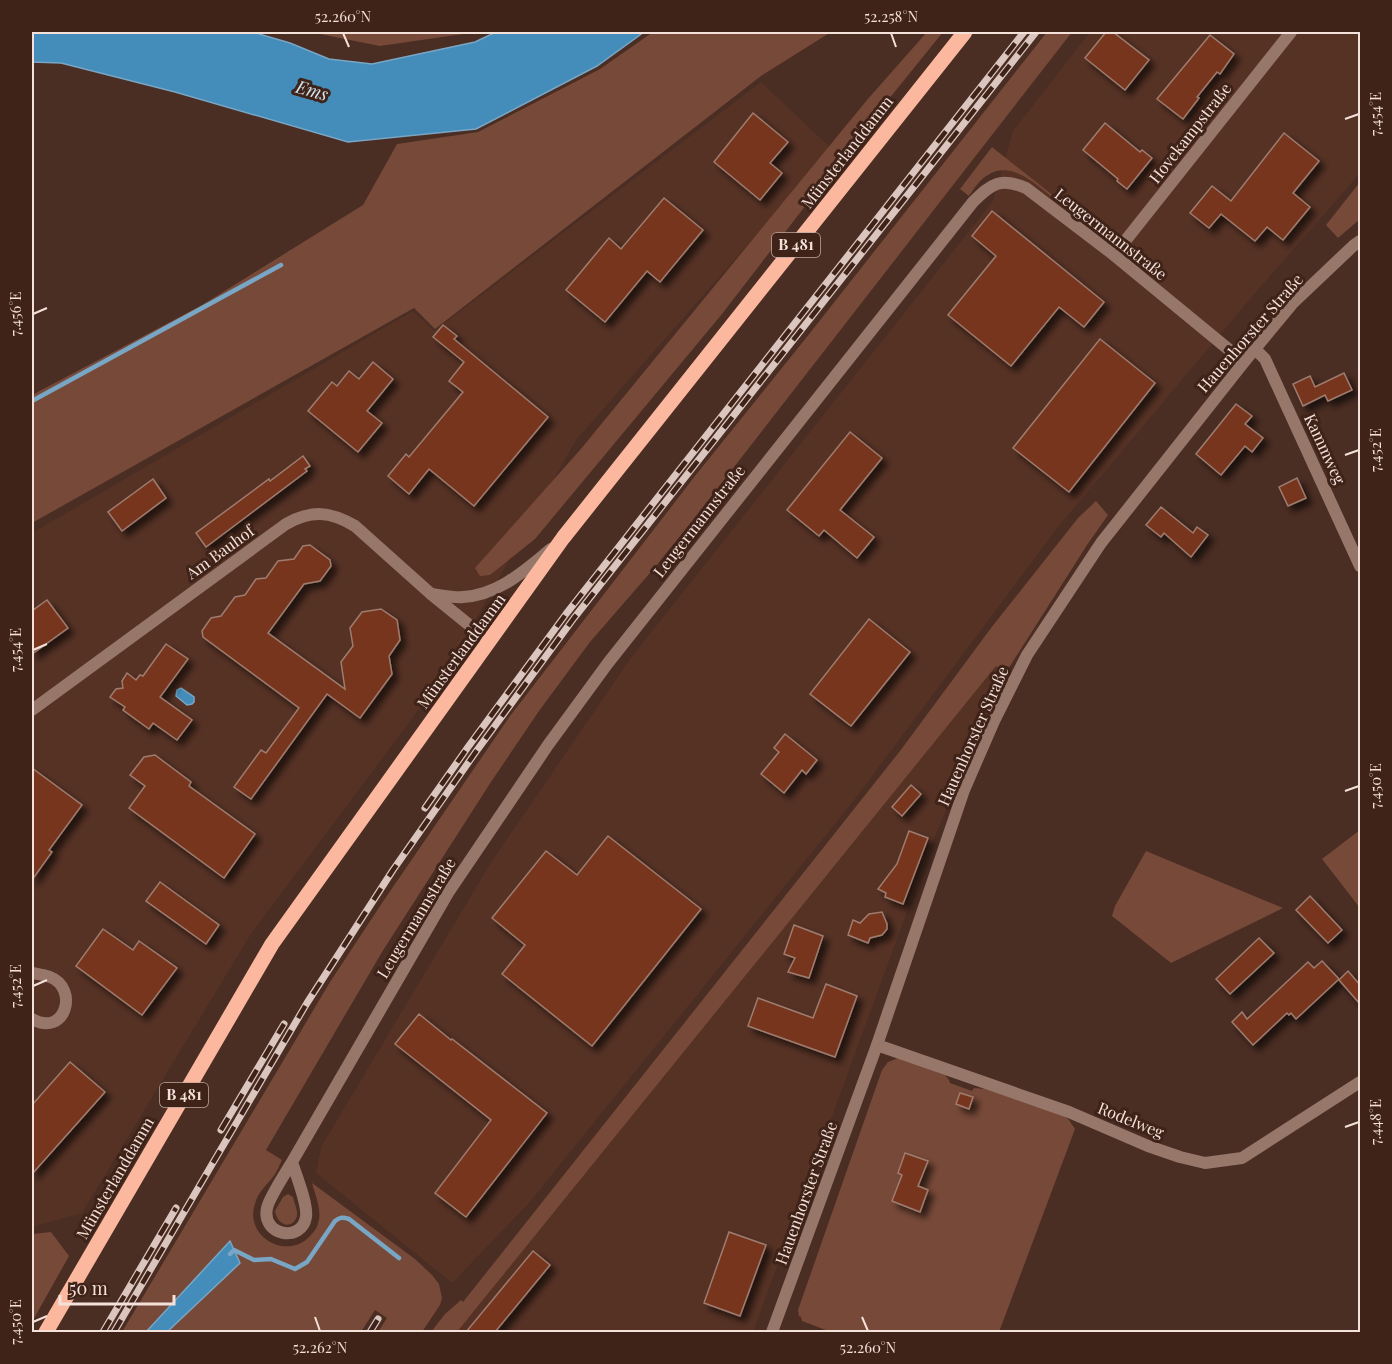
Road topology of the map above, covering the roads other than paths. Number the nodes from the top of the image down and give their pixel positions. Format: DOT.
graph roads {
  1 [pos="966,32"];
  2 [pos="1291,32"];
  3 [pos="1360,241"];
  4 [pos="1114,255"];
  5 [pos="1254,349"];
  6 [pos="1244,362"];
  7 [pos="564,538"];
  8 [pos="1360,566"];
  9 [pos="431,594"];
  10 [pos="489,642"];
  11 [pos="32,710"];
  12 [pos="32,973"];
  13 [pos="32,1019"];
  14 [pos="877,1045"];
  15 [pos="1360,1082"];
  16 [pos="292,1162"];
  17 [pos="46,1332"];
  18 [pos="772,1332"];
  1 -- 7 [label="main road, Münsterlanddamm / B 481"];
  2 -- 4 [label="street, Hovekampstraße"];
  3 -- 5 [label="street, Hauenhorster Straße"];
  4 -- 6 [label="street, Leugermannstraße"];
  4 -- 16 [label="street, Leugermannstraße"];
  5 -- 6 [label="street, Hauenhorster Straße"];
  5 -- 8 [label="street, Kammweg"];
  6 -- 14 [label="street, Hauenhorster Straße"];
  7 -- 9 [label="street"];
  7 -- 10 [label="main road, Münsterlanddamm / B 481"];
  9 -- 10 [label="street, Am Bauhof"];
  9 -- 11 [label="street, Am Bauhof"];
  10 -- 17 [label="main road, Münsterlanddamm / B 481"];
  12 -- 13 [label="street"];
  14 -- 15 [label="street, Rodelweg"];
  14 -- 18 [label="street, Hauenhorster Straße"];
  16 -- 16 [label="street, Leugermannstraße"];
}
